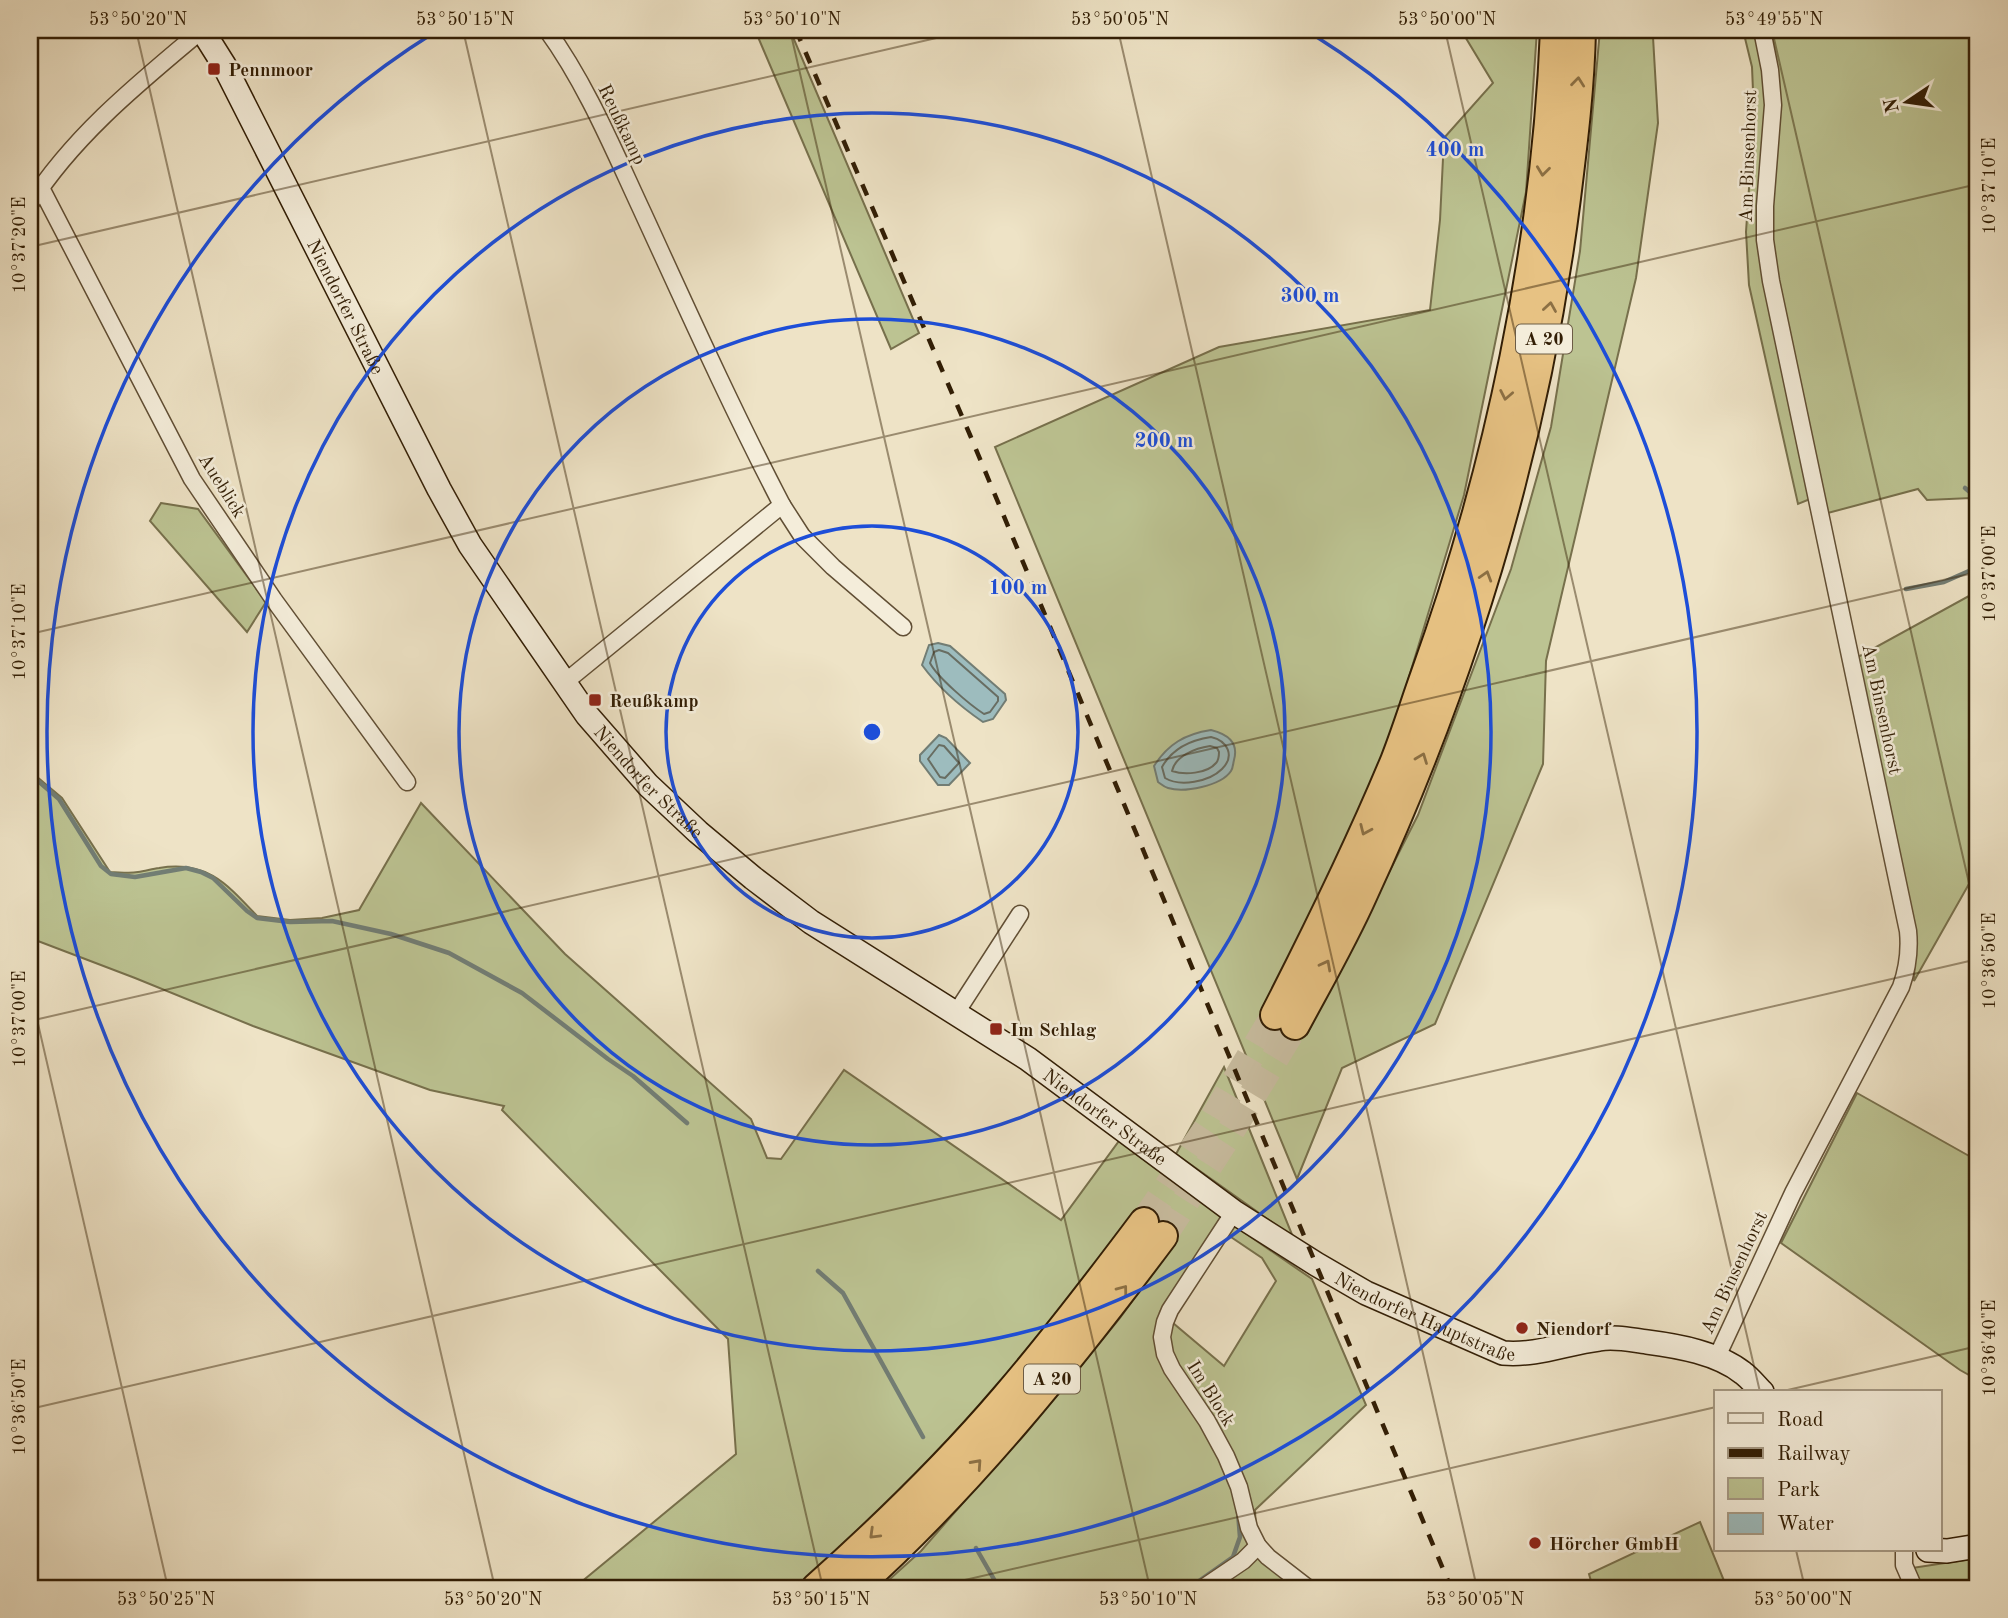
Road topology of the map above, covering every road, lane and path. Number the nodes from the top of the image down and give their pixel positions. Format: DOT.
graph roads {
  1 [pos="202,30"];
  2 [pos="547,30"];
  3 [pos="1555,30"];
  4 [pos="1581,30"];
  5 [pos="1762,30"];
  6 [pos="40,188"];
  7 [pos="30,204"];
  8 [pos="782,505"];
  9 [pos="903,627"];
  10 [pos="565,683"];
  11 [pos="407,782"];
  12 [pos="1020,914"];
  13 [pos="956,1013"];
  14 [pos="1234,1212"];
  15 [pos="1326,1270"];
  16 [pos="1716,1359"];
  17 [pos="1760,1390"];
  18 [pos="1258,1546"];
  19 [pos="1978,1546"];
  20 [pos="1941,1551"];
  21 [pos="1904,1552"];
  22 [pos="816,1588"];
  23 [pos="855,1588"];
  24 [pos="1203,1588"];
  25 [pos="1308,1588"];
  26 [pos="1914,1588"];
  1 -- 6 [label="street"];
  1 -- 10 [label="main road, Niendorfer Straße"];
  2 -- 8 [label="street, Reußkamp"];
  3 -- 4 [label="highway, A 20, one-way"];
  5 -- 16 [label="street, Am Binsenhorst"];
  6 -- 7 [label="street"];
  6 -- 11 [label="street, Aueblick"];
  8 -- 9 [label="street, Reußkamp"];
  8 -- 10 [label="street"];
  10 -- 13 [label="main road, Niendorfer Straße"];
  12 -- 13 [label="street"];
  13 -- 14 [label="main road, Niendorfer Straße"];
  14 -- 15 [label="main road, Niendorfer Straße"];
  14 -- 18 [label="street, Im Block"];
  15 -- 16 [label="main road, Niendorfer Hauptstraße"];
  16 -- 17 [label="main road, Niendorfer Hauptstraße"];
  18 -- 24 [label="street"];
  18 -- 25 [label="street, Im Block"];
  19 -- 20 [label="main road"];
  21 -- 26 [label="street"];
  23 -- 22 [label="highway, A 20, one-way"];
}
